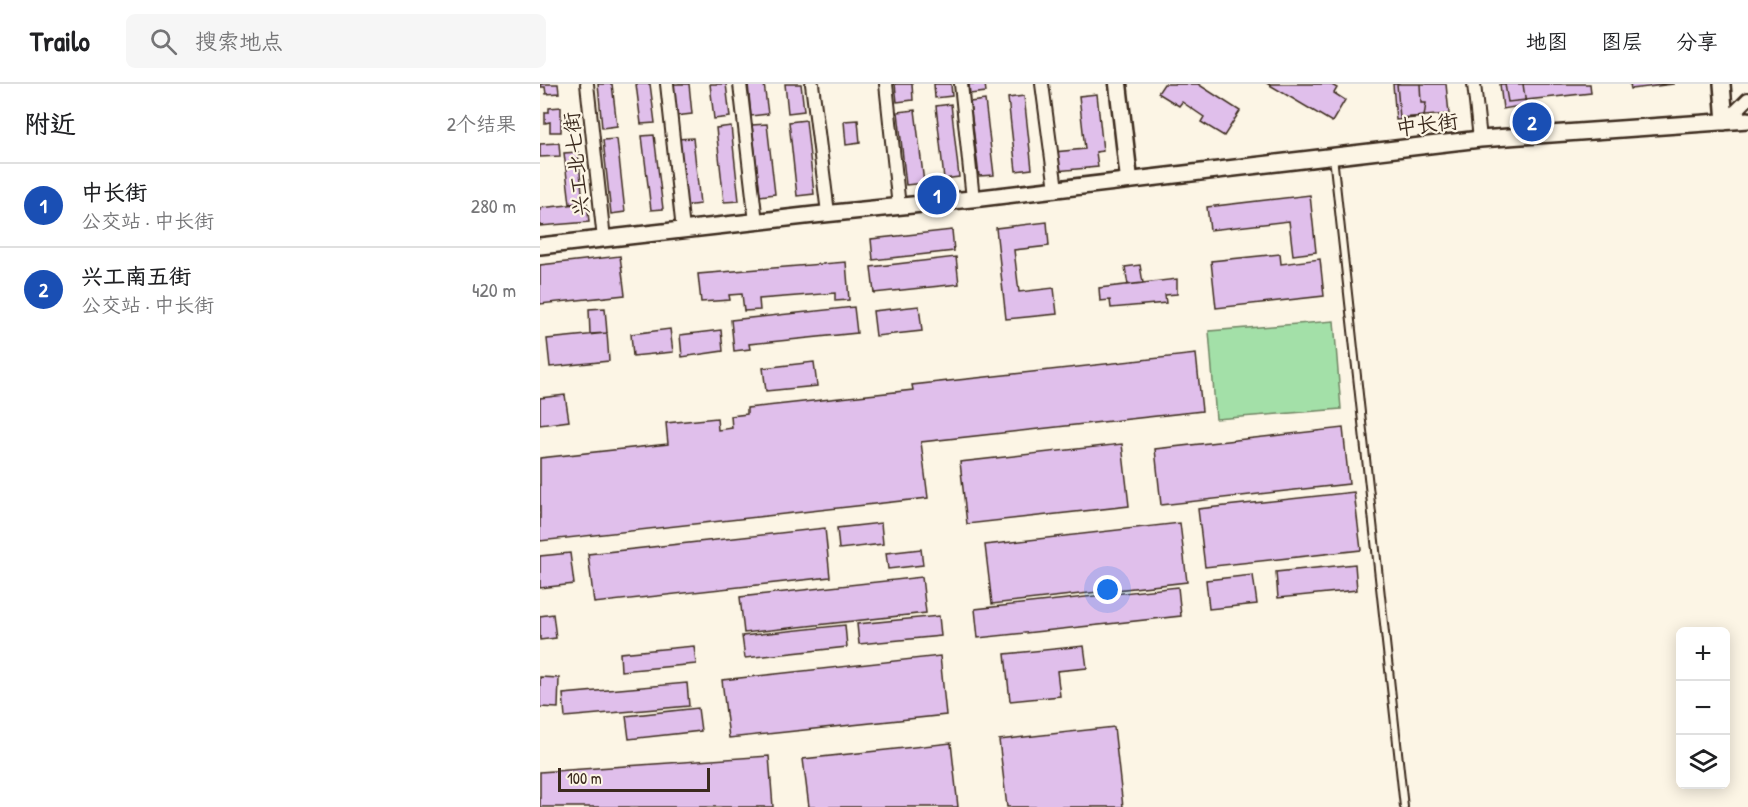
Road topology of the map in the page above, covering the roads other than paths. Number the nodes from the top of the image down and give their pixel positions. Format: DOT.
graph roads {
  1 [pos="587,84"];
  2 [pos="667,84"];
  3 [pos="740,84"];
  4 [pos="812,84"];
  5 [pos="886,84"];
  6 [pos="961,84"];
  7 [pos="1042,84"];
  8 [pos="1118,84"];
  9 [pos="1474,84"];
  10 [pos="1722,84"];
  11 [pos="1748,99"];
  12 [pos="1748,120"];
  13 [pos="1725,122"];
  14 [pos="1480,139"];
  15 [pos="1333,156"];
  16 [pos="1129,179"];
  17 [pos="1056,189"];
  18 [pos="973,199"];
  19 [pos="899,207"];
  20 [pos="828,213"];
  21 [pos="756,222"];
  22 [pos="683,230"];
  23 [pos="604,239"];
  24 [pos="540,246"];
  25 [pos="1404,807"];
  1 -- 23 [label="street, 兴工北七街"];
  2 -- 22 [label="street"];
  3 -- 21 [label="street"];
  4 -- 20 [label="street"];
  5 -- 19 [label="street"];
  6 -- 18 [label="street"];
  7 -- 17 [label="street"];
  8 -- 16 [label="main road"];
  9 -- 14 [label="street"];
  10 -- 13 [label="street"];
  11 -- 13 [label="street"];
  12 -- 13 [label="street, 中长街"];
  13 -- 14 [label="street, 中长街"];
  14 -- 15 [label="street, 中长街"];
  15 -- 16 [label="street, 中长街"];
  15 -- 25 [label="lane"];
  16 -- 17 [label="street, 中长街"];
  17 -- 18 [label="street, 中长街"];
  18 -- 19 [label="street, 中长街"];
  19 -- 20 [label="street, 中长街"];
  20 -- 21 [label="street, 中长街"];
  21 -- 22 [label="street, 中长街"];
  22 -- 23 [label="street, 中长街"];
  23 -- 24 [label="street, 中长街"];
}
